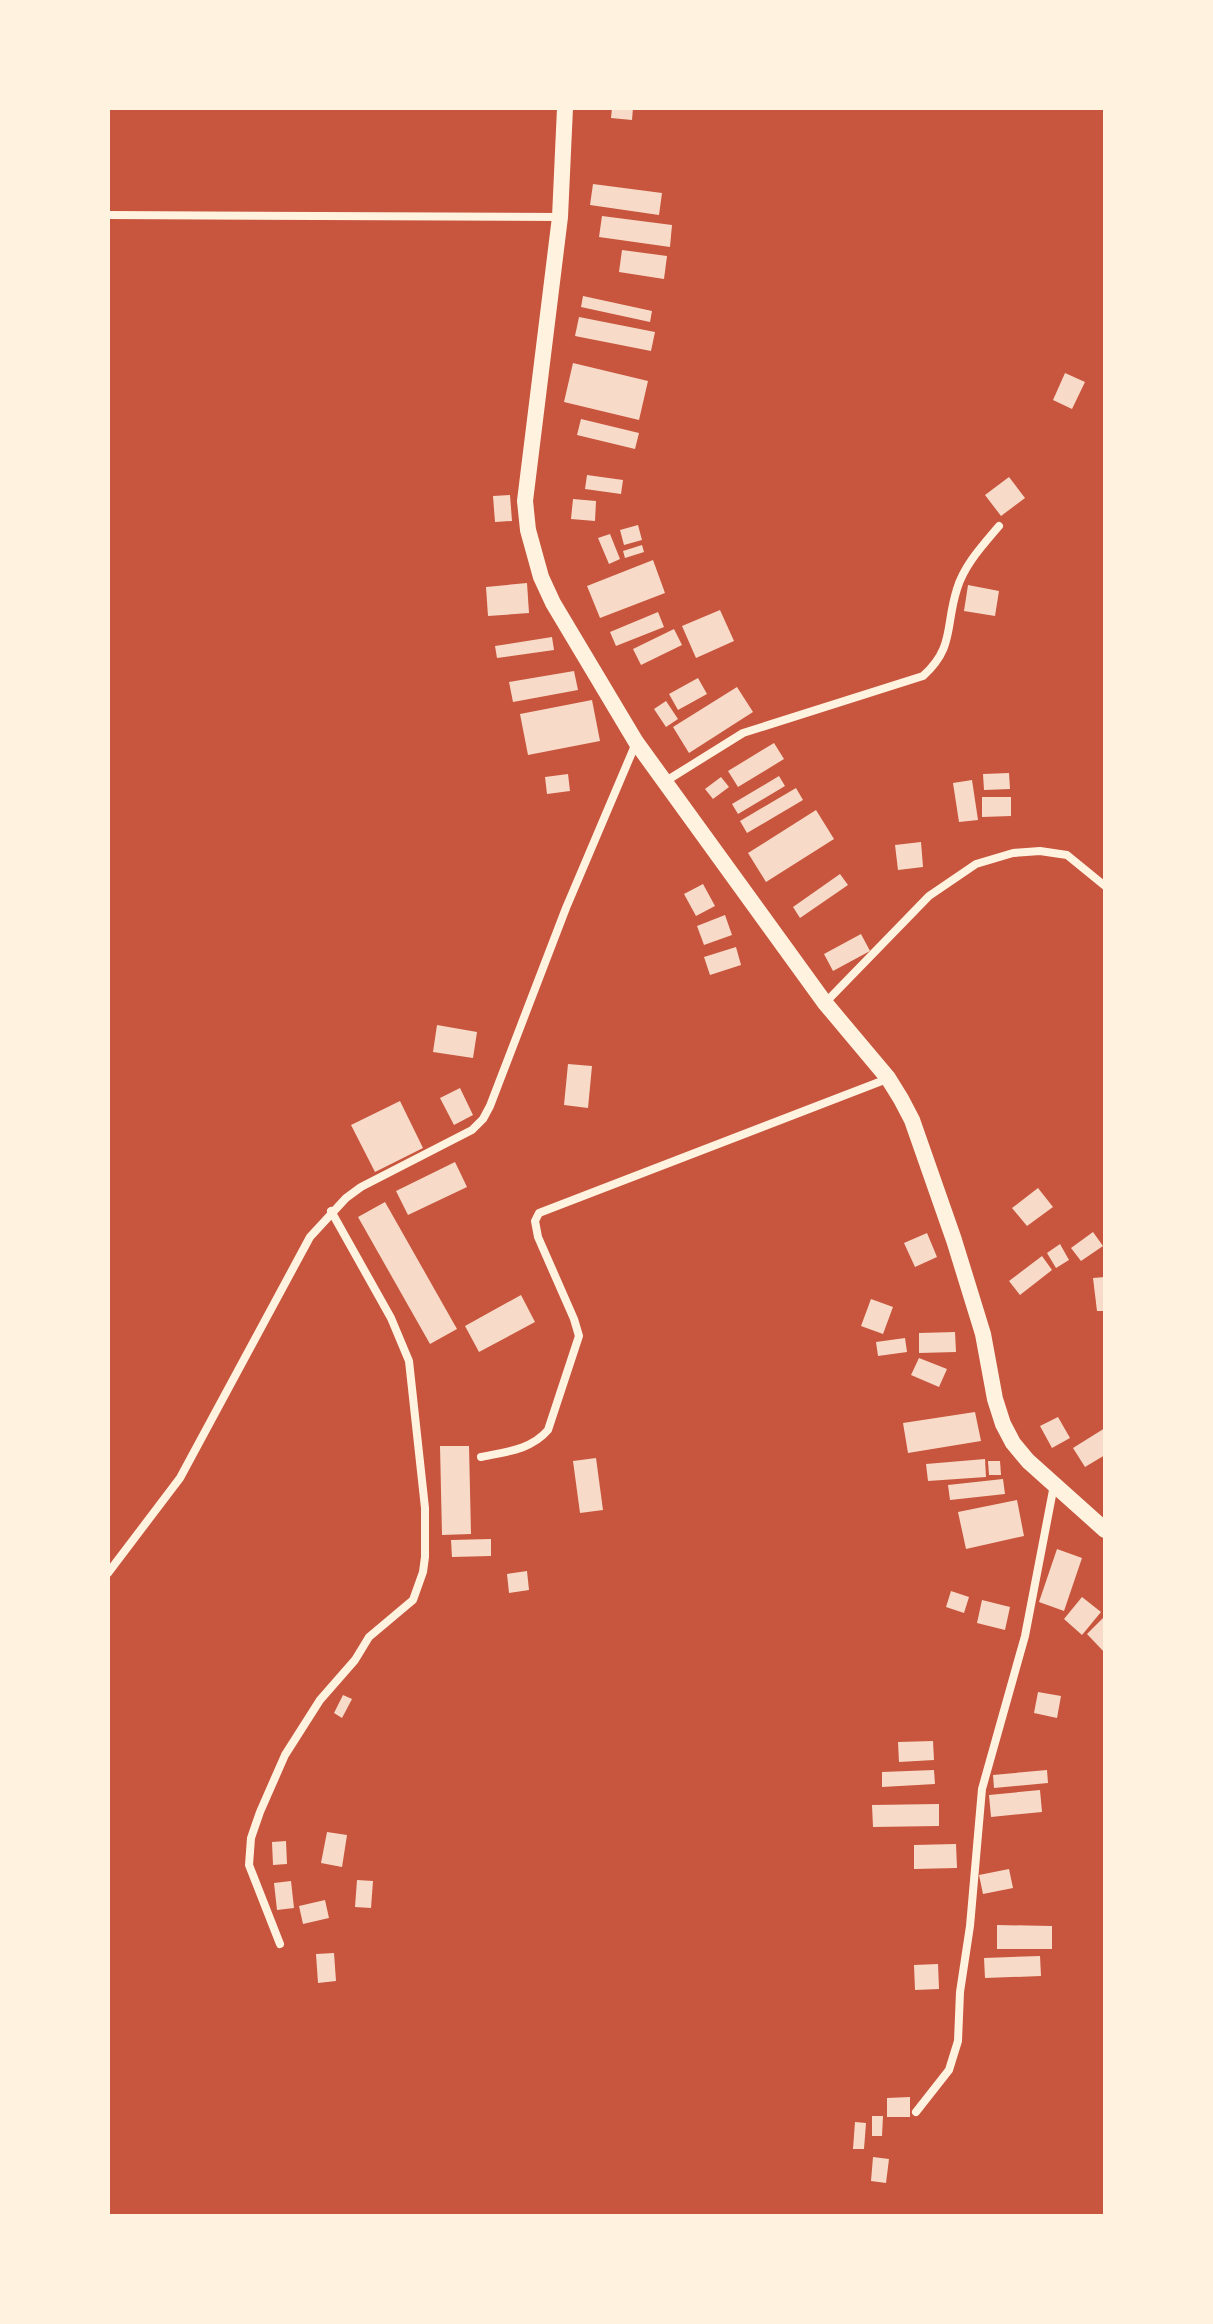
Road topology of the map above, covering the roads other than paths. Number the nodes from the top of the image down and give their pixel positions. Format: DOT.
graph roads {
  1 [pos="565,108"];
  2 [pos="108,215"];
  3 [pos="560,217"];
  4 [pos="999,526"];
  5 [pos="636,742"];
  6 [pos="666,781"];
  7 [pos="1105,886"];
  8 [pos="825,1003"];
  9 [pos="888,1078"];
  10 [pos="331,1211"];
  11 [pos="481,1457"];
  12 [pos="1054,1484"];
  13 [pos="1105,1530"];
  14 [pos="108,1573"];
  15 [pos="280,1944"];
  16 [pos="916,2112"];
  1 -- 3 [label="main road"];
  2 -- 3 [label="street"];
  3 -- 5 [label="main road"];
  4 -- 6 [label="street"];
  5 -- 6 [label="main road"];
  5 -- 10 [label="street"];
  6 -- 8 [label="main road"];
  7 -- 8 [label="street"];
  8 -- 9 [label="main road"];
  9 -- 11 [label="street"];
  9 -- 12 [label="main road"];
  10 -- 14 [label="street"];
  10 -- 15 [label="street"];
  12 -- 13 [label="main road"];
  12 -- 16 [label="street"];
}
